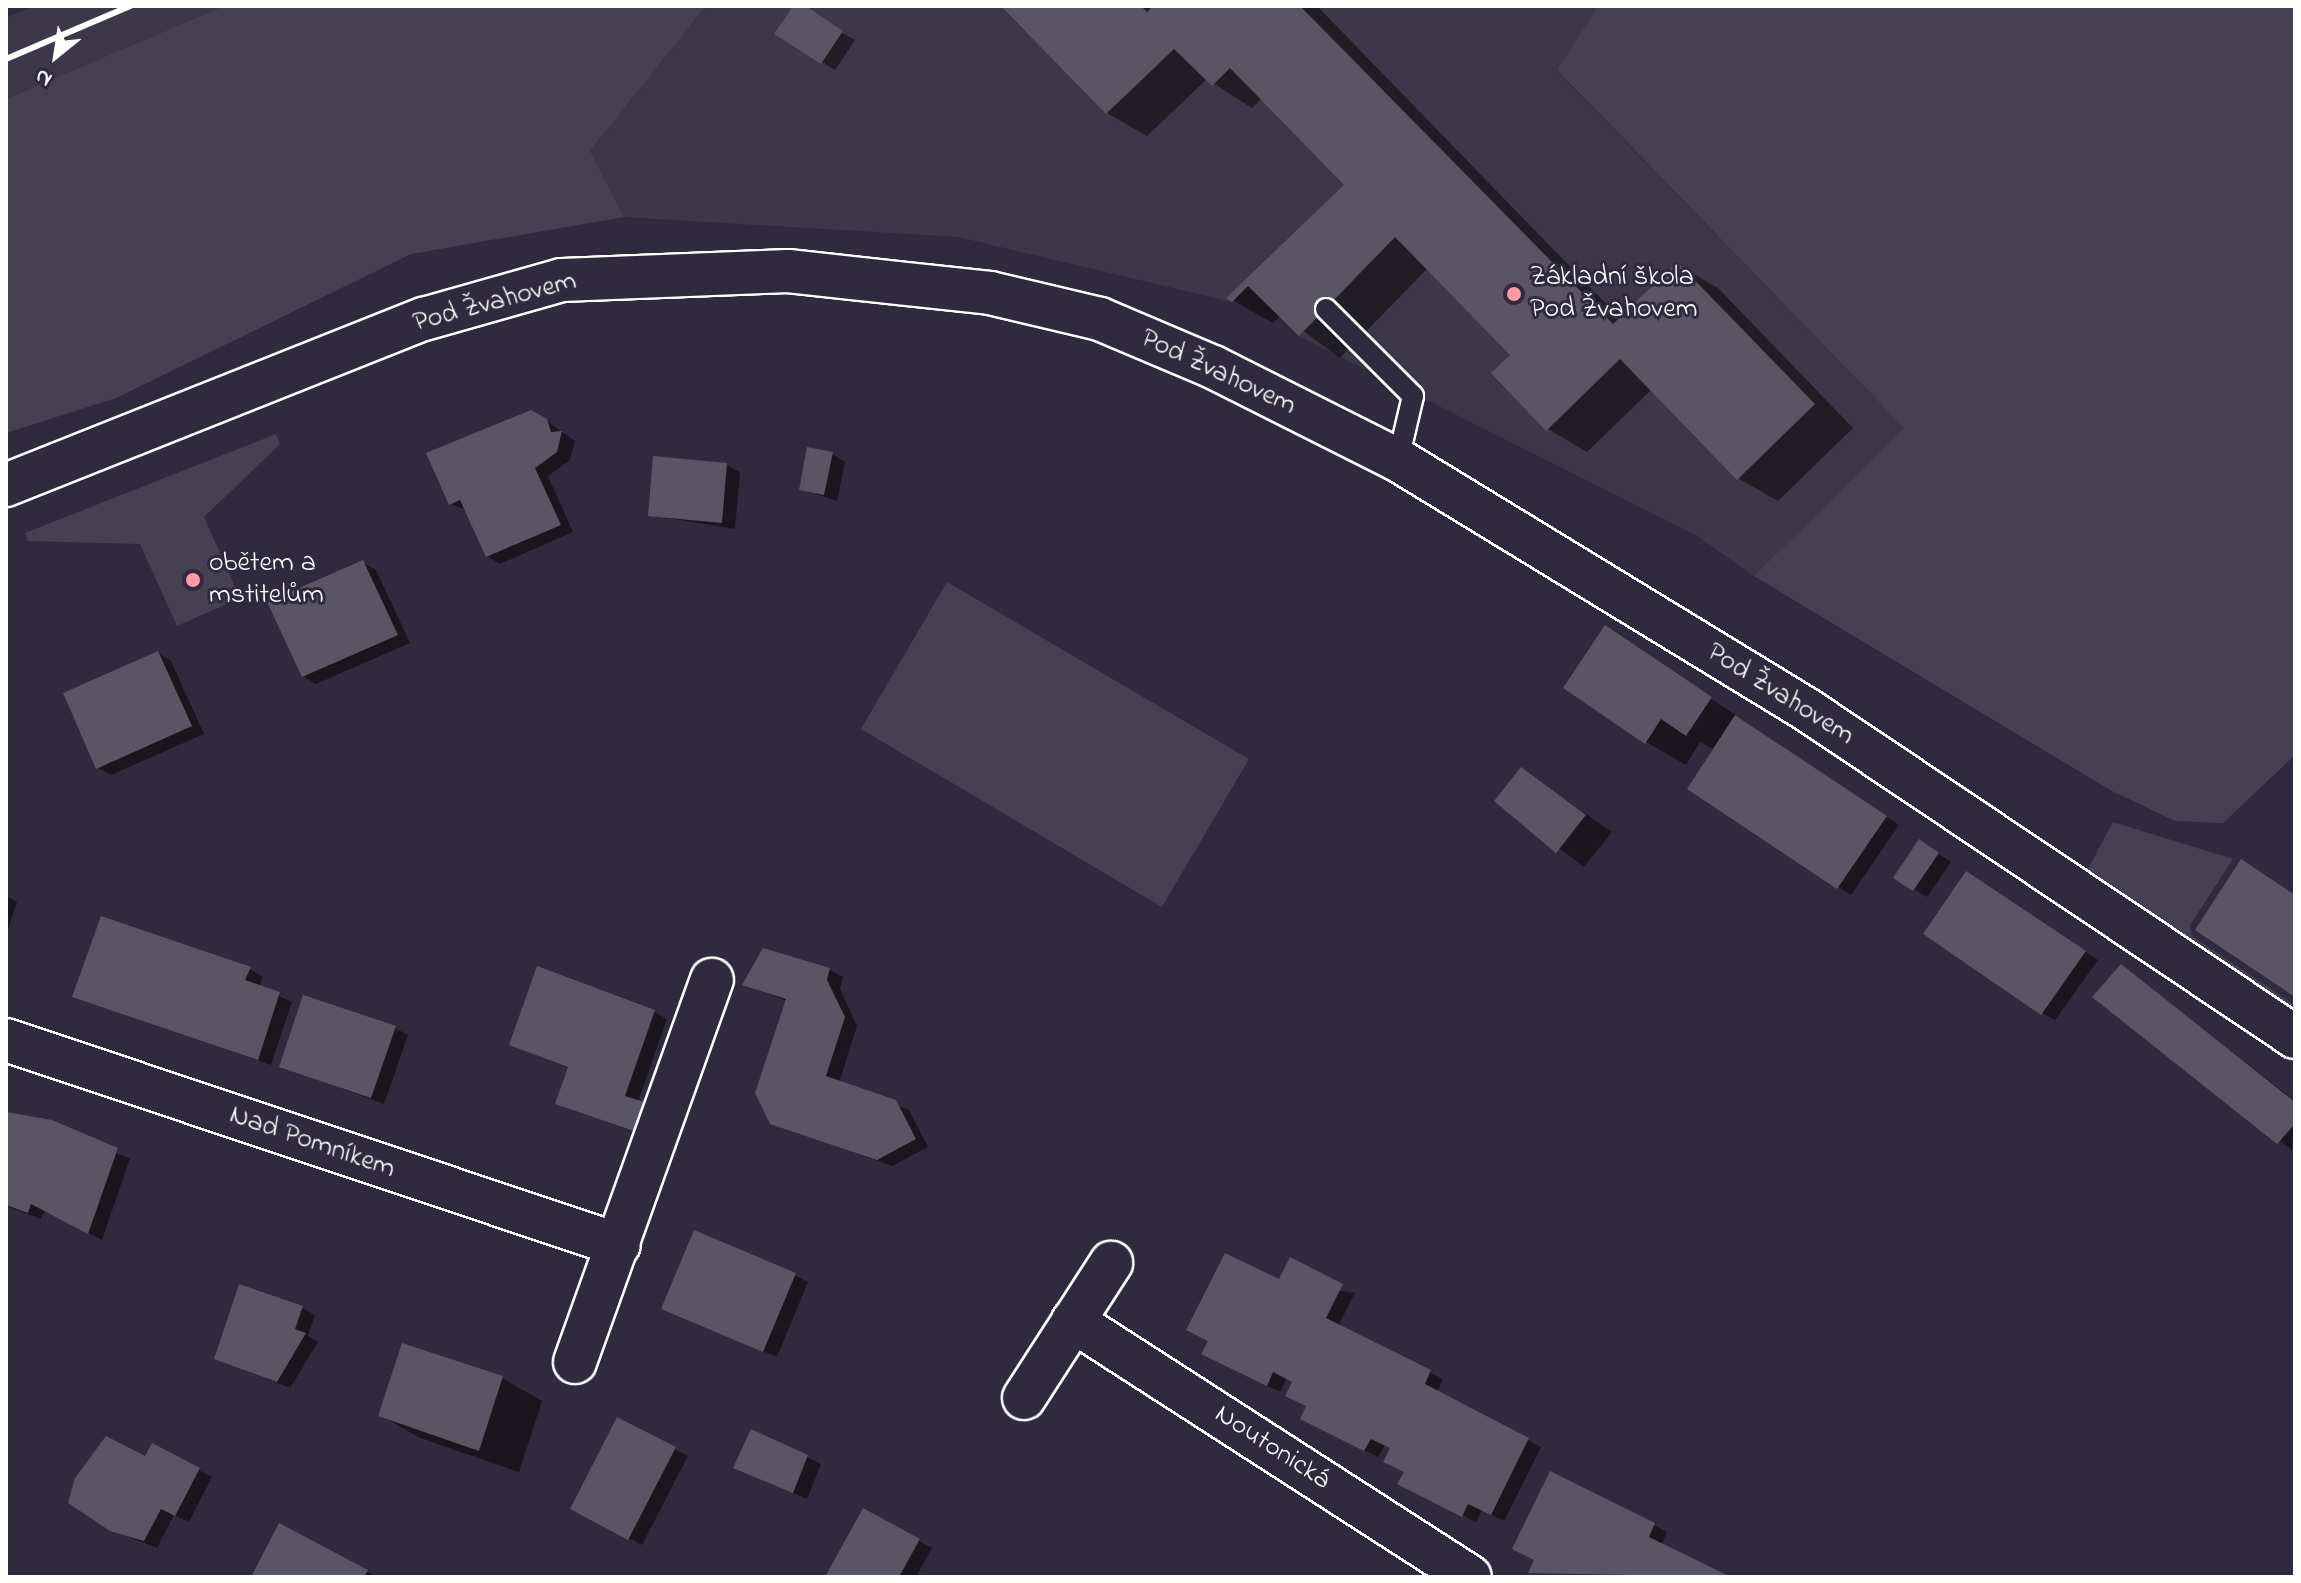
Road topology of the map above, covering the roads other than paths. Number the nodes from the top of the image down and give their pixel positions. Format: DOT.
graph roads {
  1 [pos="1326,309"];
  2 [pos="1398,460"];
  3 [pos="6,485"];
  4 [pos="712,980"];
  5 [pos="2295,1037"];
  6 [pos="6,1040"];
  7 [pos="619,1245"];
  8 [pos="1111,1263"];
  9 [pos="1073,1321"];
  10 [pos="575,1362"];
  11 [pos="1024,1398"];
  12 [pos="1470,1577"];
  1 -- 2 [label="lane"];
  2 -- 3 [label="street, Pod Žvahovem"];
  2 -- 5 [label="street, Pod Žvahovem"];
  4 -- 7 [label="street"];
  6 -- 7 [label="street, Nad Pomníkem"];
  7 -- 10 [label="street"];
  8 -- 9 [label="street"];
  9 -- 11 [label="street"];
  9 -- 12 [label="street, Noutonická"];
}
